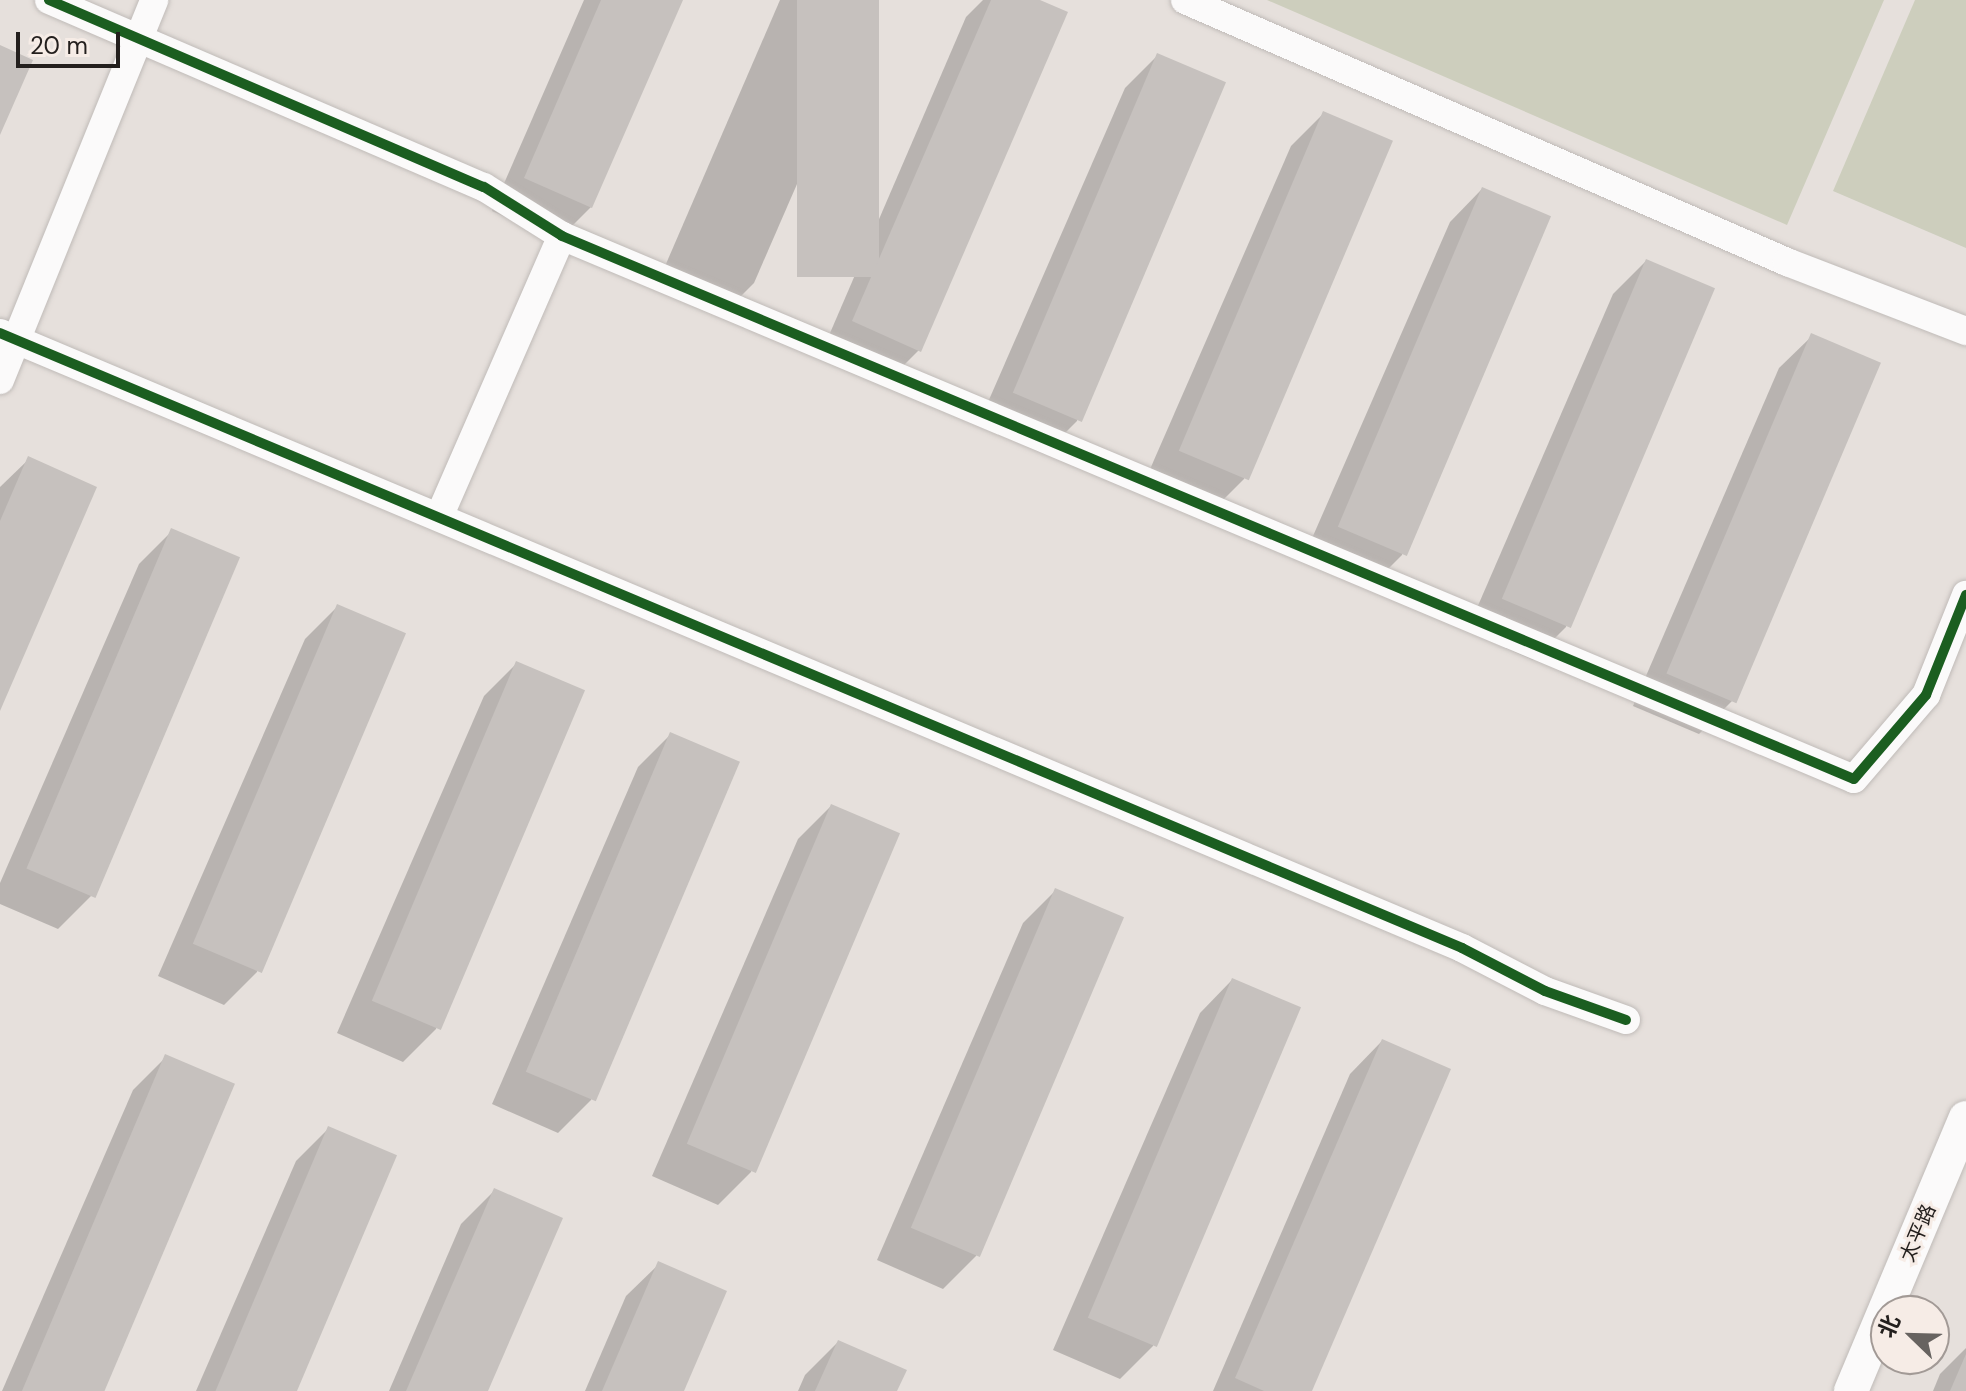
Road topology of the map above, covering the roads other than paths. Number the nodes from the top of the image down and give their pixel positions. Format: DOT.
graph roads {
  1 [pos="49,0"];
  2 [pos="154,0"];
  3 [pos="1185,0"];
  4 [pos="139,38"];
  5 [pos="562,236"];
  6 [pos="1966,331"];
  7 [pos="8,336"];
  8 [pos="0,380"];
  9 [pos="439,517"];
  10 [pos="1966,595"];
  11 [pos="1626,1020"];
  12 [pos="1966,1118"];
  13 [pos="1851,1391"];
  1 -- 4 [label="street"];
  2 -- 4 [label="street"];
  3 -- 6 [label="street"];
  4 -- 5 [label="street"];
  4 -- 7 [label="street"];
  5 -- 9 [label="street"];
  5 -- 10 [label="street"];
  7 -- 8 [label="street"];
  7 -- 9 [label="street"];
  9 -- 11 [label="street"];
  12 -- 13 [label="street, 太平路"];
}
